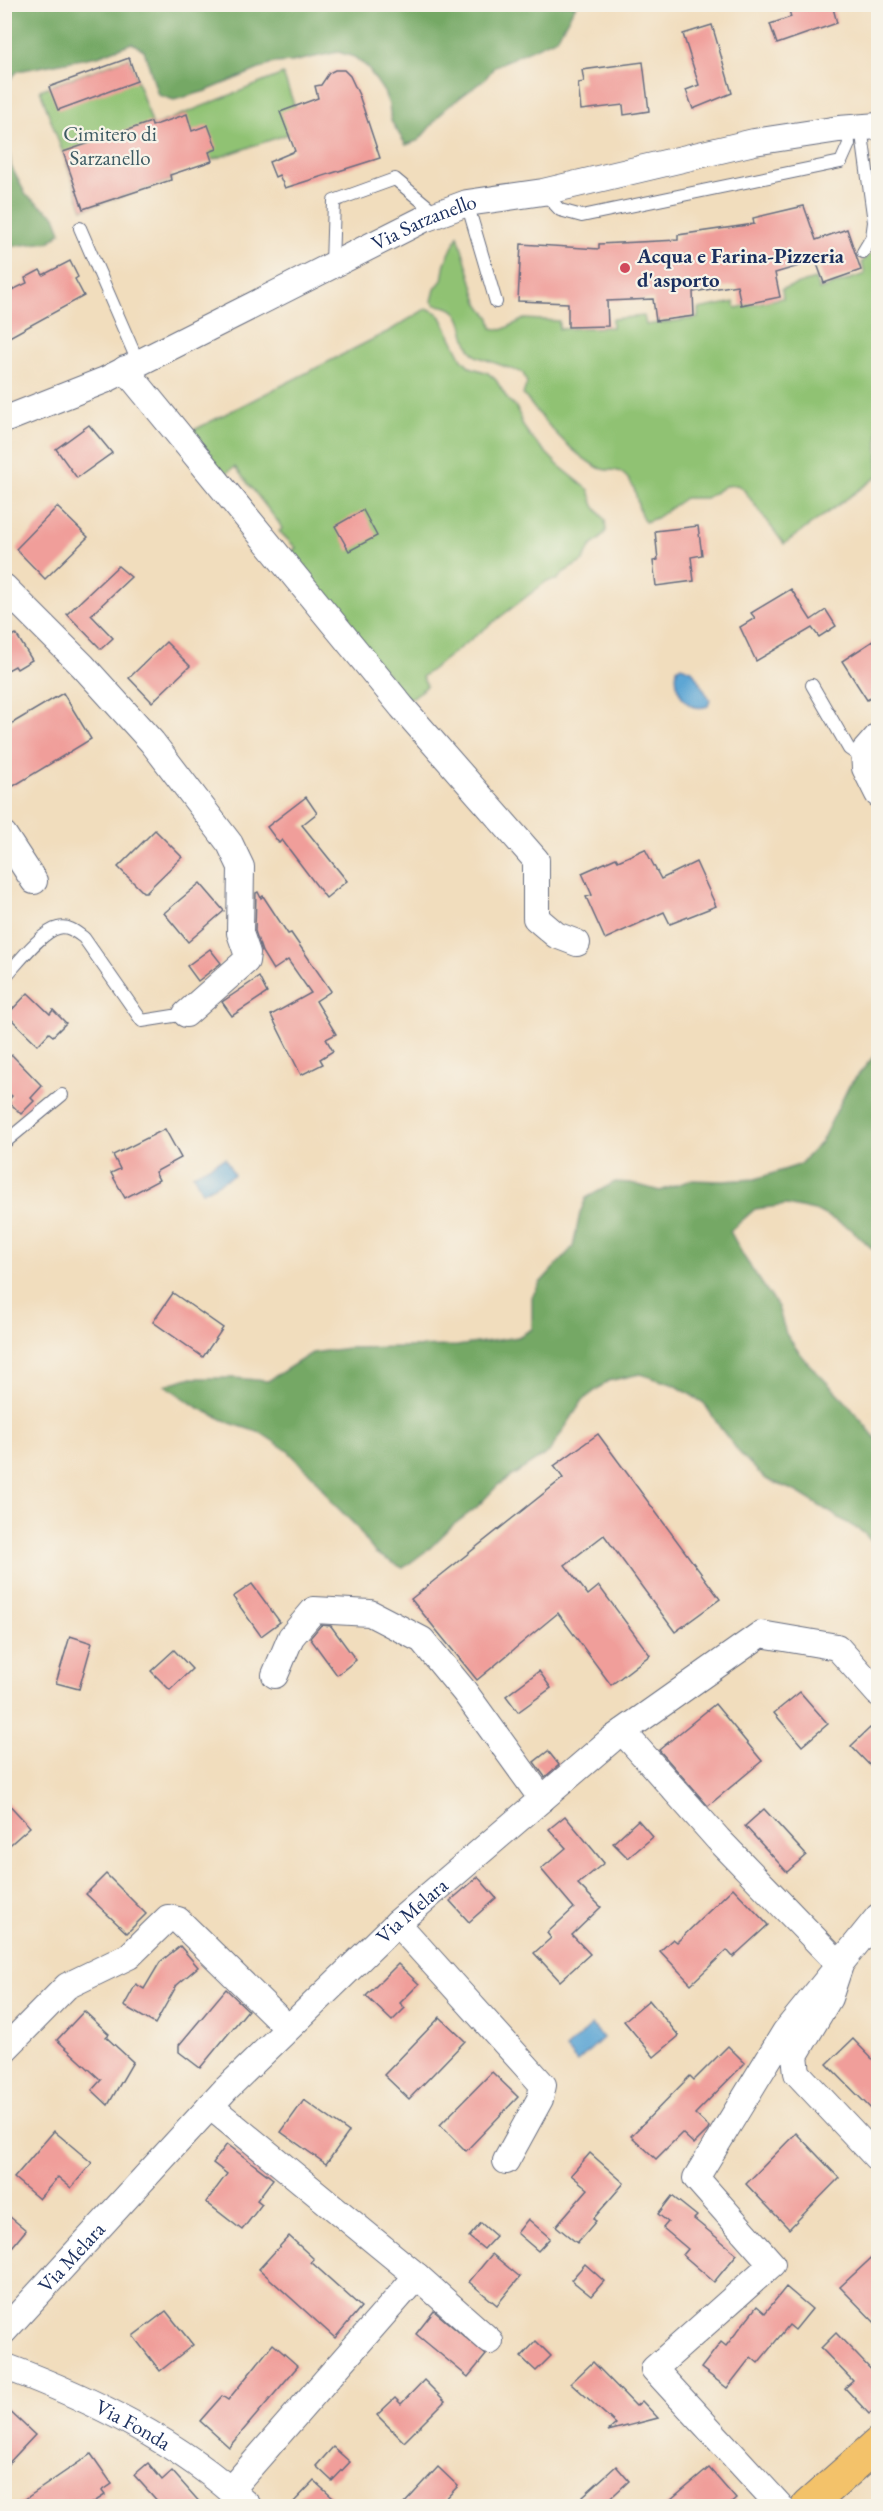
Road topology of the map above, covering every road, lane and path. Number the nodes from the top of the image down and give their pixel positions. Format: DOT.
graph roads {
  1 [pos="862,127"];
  2 [pos="543,192"];
  3 [pos="467,203"];
  4 [pos="437,214"];
  5 [pos="80,228"];
  6 [pos="863,252"];
  7 [pos="332,265"];
  8 [pos="496,302"];
  9 [pos="132,365"];
  10 [pos="4,420"];
  11 [pos="4,587"];
  12 [pos="812,685"];
  13 [pos="879,736"];
  14 [pos="864,759"];
  15 [pos="879,794"];
  16 [pos="4,835"];
  17 [pos="34,881"];
  18 [pos="577,943"];
  19 [pos="4,978"];
  20 [pos="186,1014"];
  21 [pos="62,1095"];
  22 [pos="4,1143"];
  23 [pos="275,1675"];
  24 [pos="879,1693"];
  25 [pos="623,1732"];
  26 [pos="542,1799"];
  27 [pos="879,1917"];
  28 [pos="397,1923"];
  29 [pos="840,1965"];
  30 [pos="288,2028"];
  31 [pos="4,2050"];
  32 [pos="210,2106"];
  33 [pos="879,2159"];
  34 [pos="506,2161"];
  35 [pos="417,2276"];
  36 [pos="4,2331"];
  37 [pos="490,2342"];
  38 [pos="4,2366"];
  39 [pos="879,2444"];
  40 [pos="239,2498"];
  41 [pos="780,2506"];
  42 [pos="808,2506"];
  1 -- 2 [label="street, Via Sarzanello"];
  1 -- 2 [label="lane"];
  1 -- 6 [label="lane"];
  2 -- 3 [label="street, Via Sarzanello"];
  3 -- 4 [label="street, Via Sarzanello"];
  3 -- 8 [label="lane"];
  4 -- 7 [label="street, Via Sarzanello"];
  4 -- 7 [label="lane"];
  5 -- 9 [label="lane"];
  7 -- 9 [label="street, Via Sarzanello"];
  9 -- 10 [label="street, Via Sarzanello"];
  9 -- 18 [label="street"];
  11 -- 20 [label="street"];
  12 -- 14 [label="lane"];
  13 -- 14 [label="street"];
  14 -- 15 [label="street"];
  16 -- 17 [label="street"];
  19 -- 20 [label="lane"];
  21 -- 22 [label="lane"];
  23 -- 26 [label="street"];
  24 -- 25 [label="street, Via Melara"];
  25 -- 26 [label="street, Via Melara"];
  25 -- 29 [label="street"];
  26 -- 28 [label="street, Via Melara"];
  27 -- 29 [label="street"];
  28 -- 30 [label="street, Via Melara"];
  28 -- 34 [label="street"];
  29 -- 33 [label="street"];
  29 -- 41 [label="street"];
  30 -- 31 [label="street"];
  30 -- 32 [label="street, Via Melara"];
  32 -- 35 [label="street"];
  32 -- 36 [label="street, Via Melara"];
  35 -- 37 [label="street"];
  35 -- 40 [label="street"];
  38 -- 40 [label="street, Via Fonda"];
  39 -- 42 [label="main road"];
}
